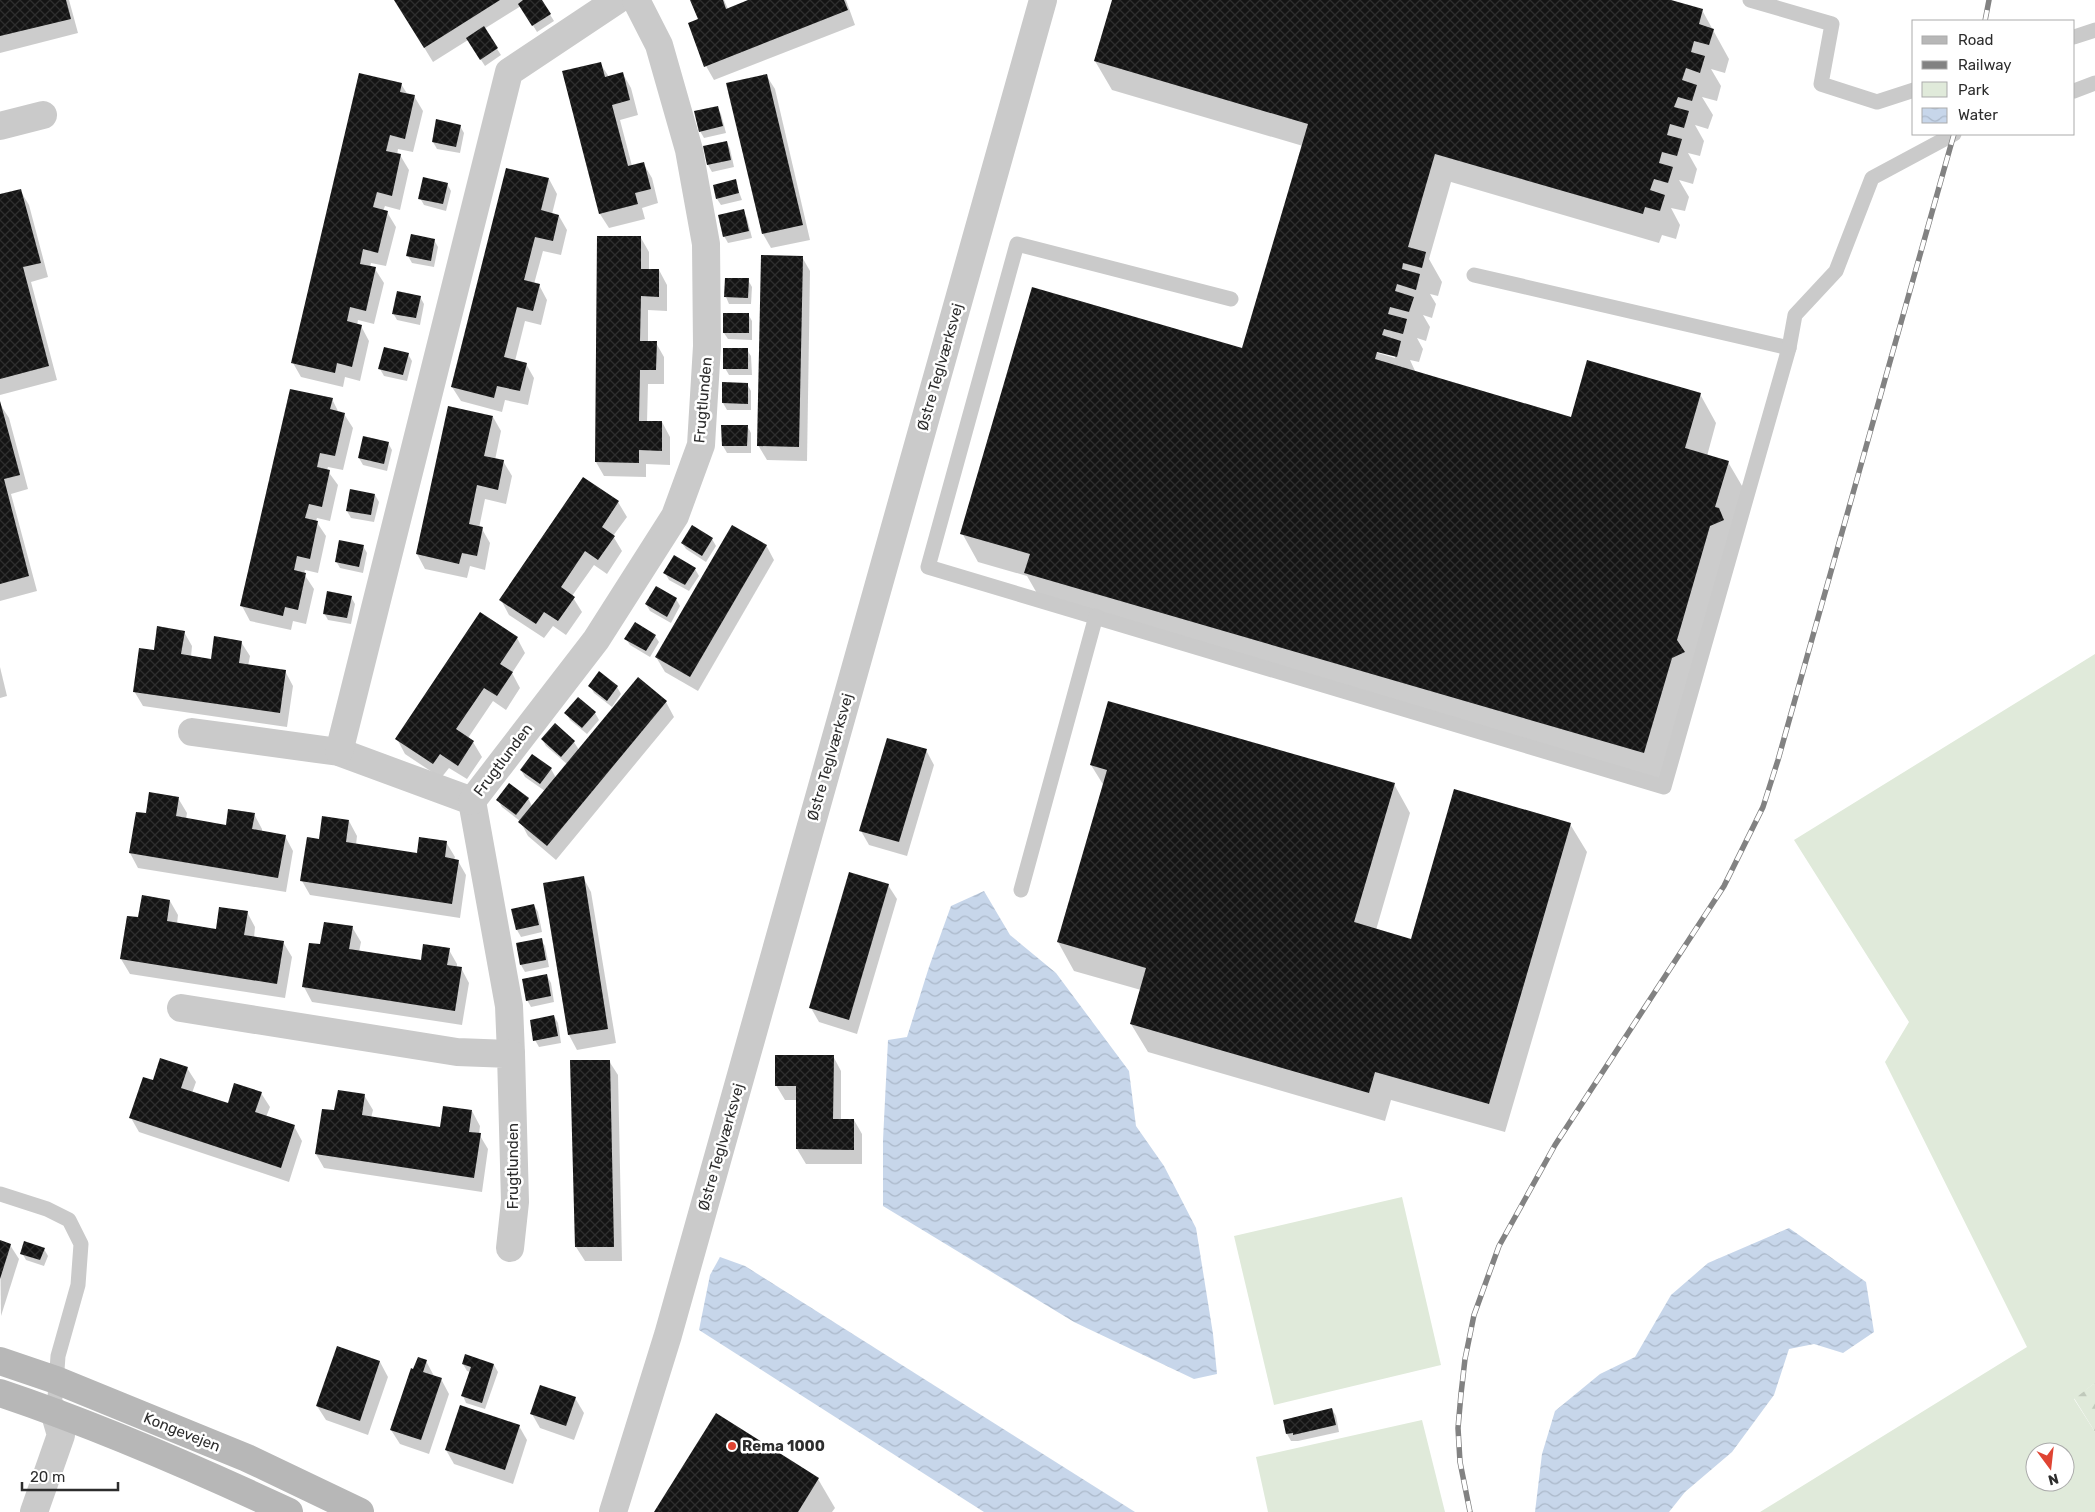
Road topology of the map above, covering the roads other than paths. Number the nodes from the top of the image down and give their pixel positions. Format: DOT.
graph roads {
  1 [pos="617,0"];
  2 [pos="636,0"];
  3 [pos="1042,0"];
  4 [pos="1750,0"];
  5 [pos="2095,30"];
  6 [pos="2075,36"];
  7 [pos="2095,83"];
  8 [pos="1912,91"];
  9 [pos="2075,91"];
  10 [pos="43,115"];
  11 [pos="0,126"];
  12 [pos="1952,135"];
  13 [pos="1474,275"];
  14 [pos="1231,299"];
  15 [pos="1789,348"];
  16 [pos="1096,616"];
  17 [pos="192,732"];
  18 [pos="339,752"];
  19 [pos="472,801"];
  20 [pos="1021,890"];
  21 [pos="181,1008"];
  22 [pos="511,1054"];
  23 [pos="0,1194"];
  24 [pos="510,1248"];
  25 [pos="0,1360"];
  26 [pos="56,1380"];
  27 [pos="0,1393"];
  28 [pos="54,1411"];
  29 [pos="34,1512"];
  30 [pos="289,1512"];
  31 [pos="360,1512"];
  32 [pos="613,1512"];
  1 -- 18 [label="street"];
  2 -- 19 [label="street, Frugtlunden"];
  3 -- 32 [label="street, Østre Teglværksvej"];
  4 -- 8 [label="lane"];
  5 -- 6 [label="lane"];
  7 -- 9 [label="lane"];
  10 -- 11 [label="street"];
  12 -- 15 [label="lane"];
  13 -- 15 [label="lane"];
  14 -- 16 [label="lane"];
  15 -- 16 [label="lane"];
  16 -- 20 [label="lane"];
  17 -- 18 [label="street, Frugtlunden"];
  18 -- 19 [label="street, Frugtlunden"];
  19 -- 22 [label="street, Frugtlunden"];
  21 -- 22 [label="street"];
  22 -- 24 [label="street, Frugtlunden"];
  23 -- 26 [label="lane"];
  25 -- 26 [label="main road, Kongevejen"];
  26 -- 28 [label="lane"];
  26 -- 31 [label="main road, Kongevejen"];
  27 -- 28 [label="main road, Kongevejen"];
  28 -- 29 [label="street"];
  28 -- 30 [label="main road, Kongevejen"];
}
